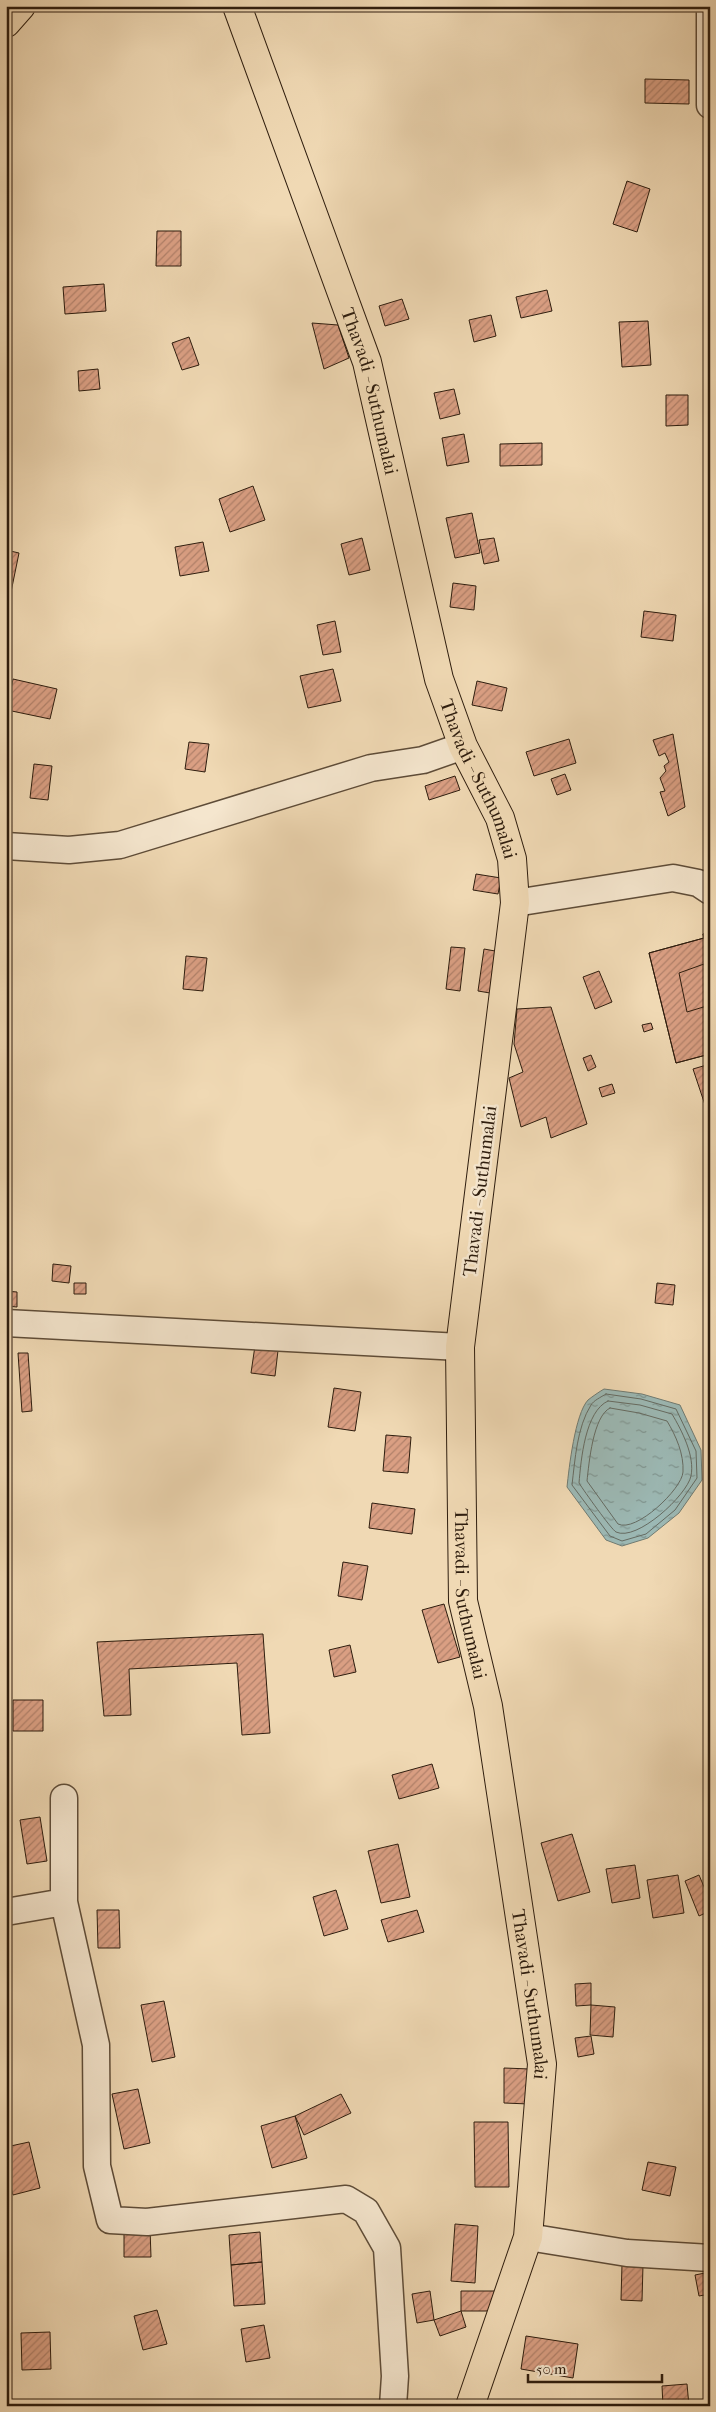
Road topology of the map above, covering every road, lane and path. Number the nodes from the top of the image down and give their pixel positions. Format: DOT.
graph roads {
  1 [pos="21,6"];
  2 [pos="237,6"];
  3 [pos="710,6"];
  4 [pos="6,23"];
  5 [pos="709,58"];
  6 [pos="710,106"];
  7 [pos="463,746"];
  8 [pos="6,846"];
  9 [pos="706,880"];
  10 [pos="515,903"];
  11 [pos="6,1323"];
  12 [pos="460,1348"];
  13 [pos="64,1798"];
  14 [pos="64,1902"];
  15 [pos="6,1912"];
  16 [pos="528,2237"];
  17 [pos="710,2258"];
  18 [pos="393,2406"];
  19 [pos="470,2406"];
  1 -- 4 [label="main road"];
  2 -- 7 [label="main road, Thavadi - Suthumalai"];
  3 -- 5 [label="street"];
  5 -- 6 [label="street"];
  7 -- 8 [label="street"];
  7 -- 10 [label="main road, Thavadi - Suthumalai"];
  9 -- 10 [label="street"];
  10 -- 12 [label="main road, Thavadi - Suthumalai"];
  11 -- 12 [label="street"];
  12 -- 16 [label="main road, Thavadi - Suthumalai"];
  13 -- 14 [label="street"];
  14 -- 15 [label="street"];
  14 -- 18 [label="street"];
  16 -- 17 [label="street"];
  16 -- 19 [label="main road, Thavadi - Suthumalai"];
}
